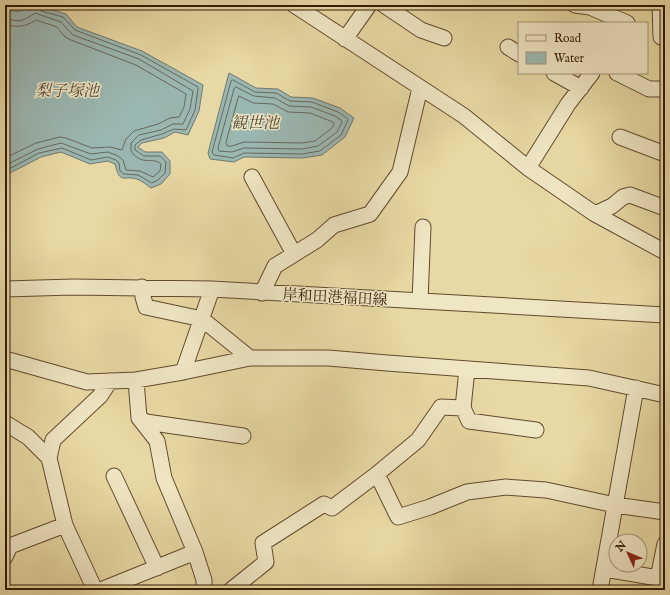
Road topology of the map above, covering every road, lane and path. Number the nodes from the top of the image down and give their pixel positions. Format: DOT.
graph roads {
  1 [pos="294,5"];
  2 [pos="370,5"];
  3 [pos="384,5"];
  4 [pos="575,5"];
  5 [pos="660,5"];
  6 [pos="607,10"];
  7 [pos="625,22"];
  8 [pos="658,36"];
  9 [pos="444,38"];
  10 [pos="345,39"];
  11 [pos="556,74"];
  12 [pos="591,74"];
  13 [pos="618,74"];
  14 [pos="420,88"];
  15 [pos="581,88"];
  16 [pos="665,89"];
  17 [pos="620,137"];
  18 [pos="665,154"];
  19 [pos="528,168"];
  20 [pos="252,178"];
  21 [pos="665,208"];
  22 [pos="595,214"];
  23 [pos="419,233"];
  24 [pos="665,252"];
  25 [pos="294,254"];
  26 [pos="142,287"];
  27 [pos="5,289"];
  28 [pos="212,289"];
  29 [pos="262,293"];
  30 [pos="420,301"];
  31 [pos="665,315"];
  32 [pos="202,319"];
  33 [pos="250,358"];
  34 [pos="5,359"];
  35 [pos="467,369"];
  36 [pos="183,372"];
  37 [pos="136,380"];
  38 [pos="110,381"];
  39 [pos="636,388"];
  40 [pos="665,395"];
  41 [pos="463,408"];
  42 [pos="139,418"];
  43 [pos="5,423"];
  44 [pos="536,430"];
  45 [pos="243,436"];
  46 [pos="49,458"];
  47 [pos="377,474"];
  48 [pos="114,476"];
  49 [pos="615,505"];
  50 [pos="665,512"];
  51 [pos="65,526"];
  52 [pos="665,544"];
  53 [pos="195,552"];
  54 [pos="5,557"];
  55 [pos="157,568"];
  56 [pos="605,569"];
  57 [pos="95,590"];
  58 [pos="101,590"];
  59 [pos="204,590"];
  60 [pos="231,590"];
  61 [pos="600,590"];
  1 -- 10 [label="street"];
  2 -- 10 [label="street"];
  3 -- 9 [label="street"];
  4 -- 6 [label="street"];
  5 -- 8 [label="street"];
  6 -- 7 [label="street"];
  10 -- 14 [label="street"];
  11 -- 15 [label="street"];
  12 -- 15 [label="street"];
  13 -- 16 [label="street"];
  14 -- 19 [label="street"];
  14 -- 25 [label="street"];
  15 -- 19 [label="street"];
  17 -- 18 [label="street"];
  19 -- 22 [label="street"];
  20 -- 25 [label="street"];
  21 -- 22 [label="street"];
  22 -- 24 [label="street"];
  23 -- 30 [label="street"];
  25 -- 29 [label="street"];
  26 -- 27 [label="street, 岸和田港福田線"];
  26 -- 28 [label="street, 岸和田港福田線"];
  26 -- 32 [label="street"];
  28 -- 29 [label="street, 岸和田港福田線"];
  28 -- 32 [label="street"];
  29 -- 30 [label="street, 岸和田港福田線"];
  30 -- 31 [label="street, 岸和田港福田線"];
  32 -- 33 [label="street"];
  32 -- 36 [label="street"];
  33 -- 35 [label="street"];
  33 -- 36 [label="street"];
  34 -- 38 [label="street"];
  35 -- 39 [label="street"];
  35 -- 41 [label="street"];
  36 -- 37 [label="street"];
  37 -- 38 [label="street"];
  37 -- 42 [label="street"];
  38 -- 46 [label="street"];
  39 -- 40 [label="street"];
  39 -- 49 [label="street"];
  41 -- 44 [label="street"];
  41 -- 47 [label="street"];
  42 -- 45 [label="street"];
  42 -- 53 [label="street"];
  43 -- 46 [label="street"];
  46 -- 51 [label="street"];
  47 -- 49 [label="street"];
  47 -- 60 [label="street"];
  48 -- 55 [label="street"];
  49 -- 50 [label="street"];
  49 -- 56 [label="street"];
  51 -- 54 [label="street"];
  51 -- 57 [label="street"];
  52 -- 56 [label="street"];
  53 -- 55 [label="street"];
  53 -- 59 [label="street"];
  55 -- 58 [label="street"];
  56 -- 61 [label="street"];
}
